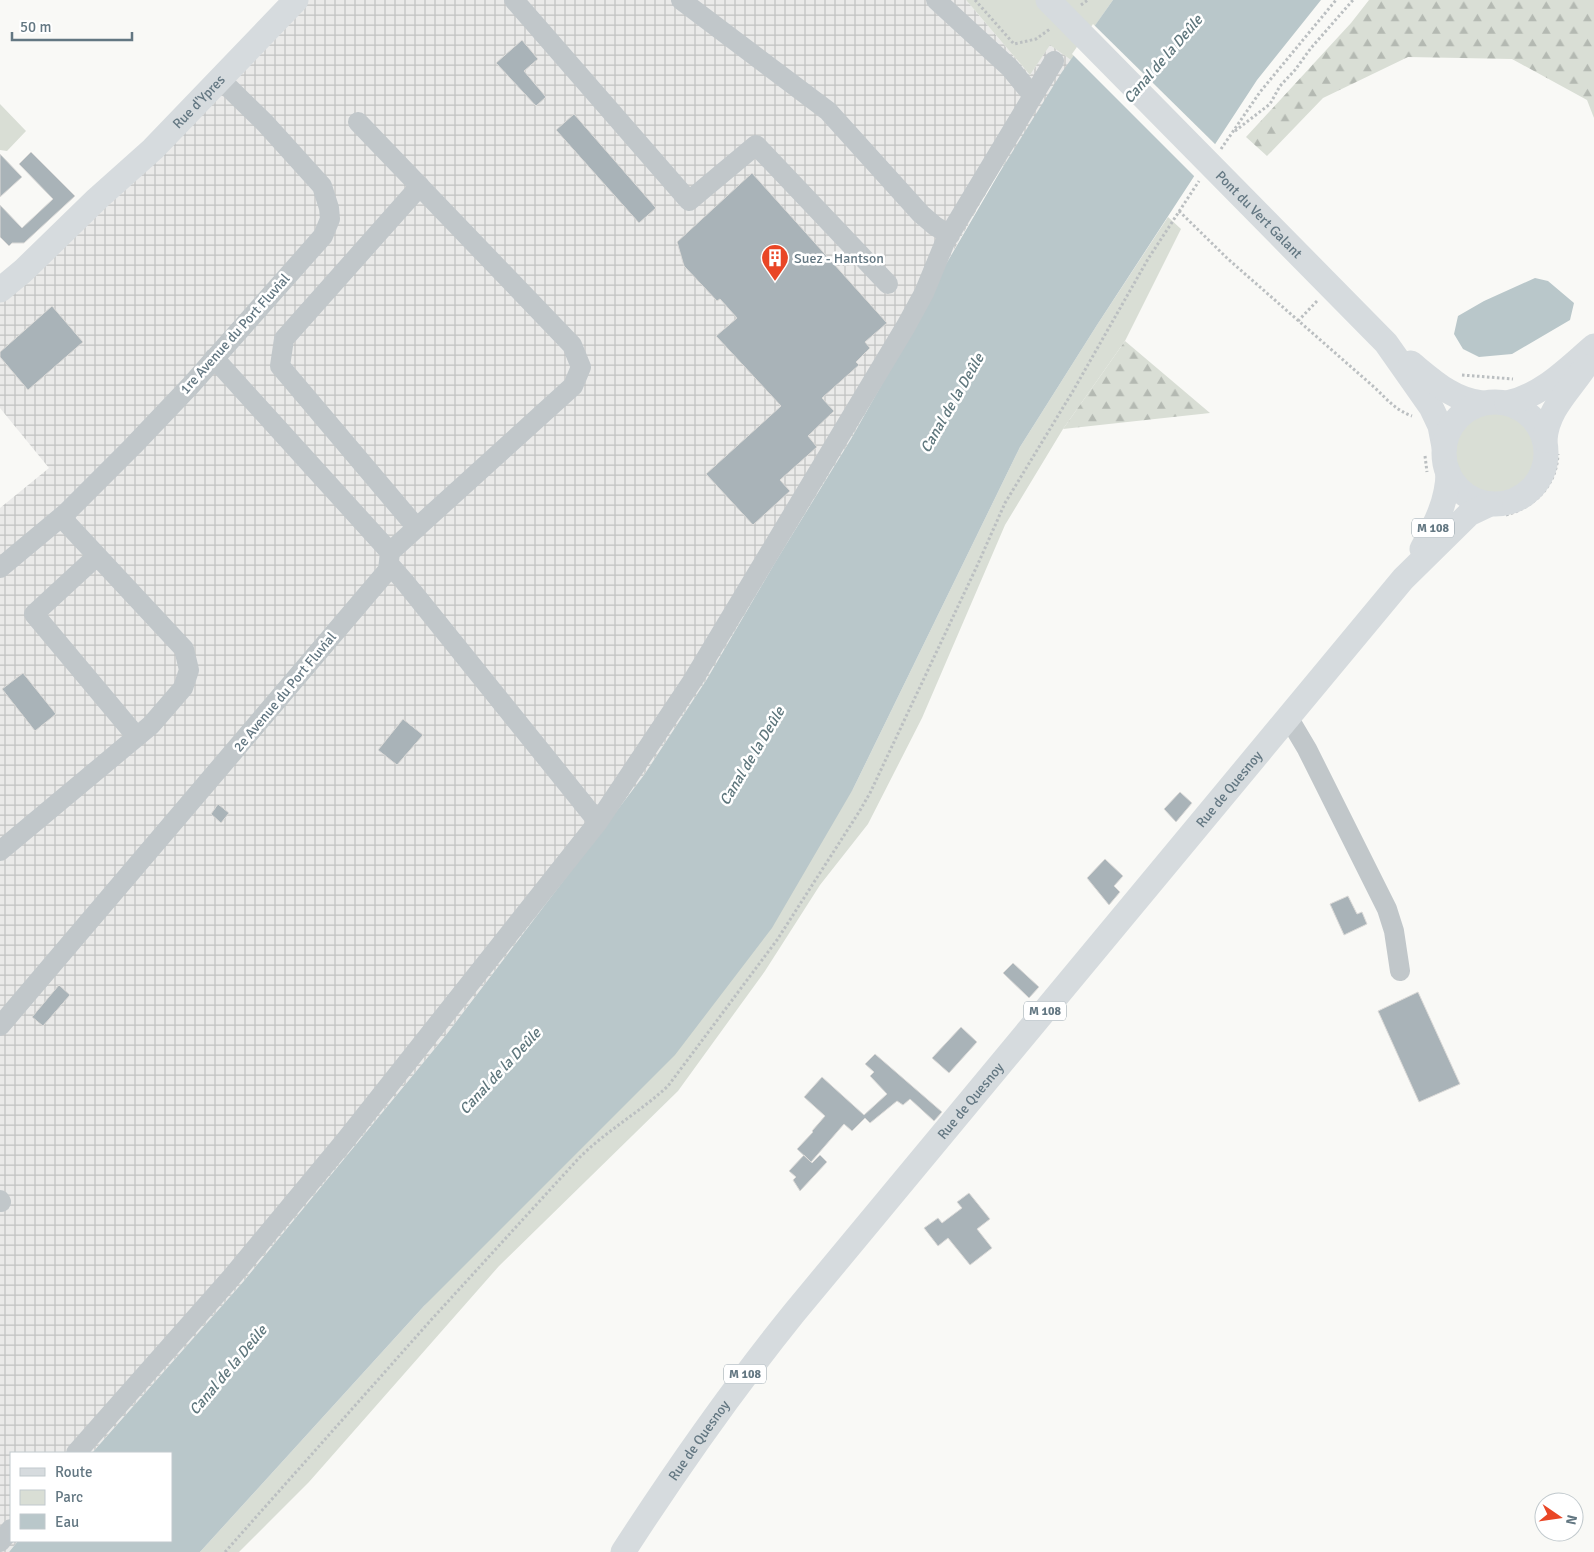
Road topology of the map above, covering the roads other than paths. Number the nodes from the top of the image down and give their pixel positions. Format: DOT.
graph roads {
  1 [pos="275,0"];
  2 [pos="296,0"];
  3 [pos="514,0"];
  4 [pos="681,0"];
  5 [pos="936,0"];
  6 [pos="1048,0"];
  7 [pos="1054,61"];
  8 [pos="220,79"];
  9 [pos="1034,96"];
  10 [pos="358,122"];
  11 [pos="420,186"];
  12 [pos="97,199"];
  13 [pos="950,234"];
  14 [pos="888,284"];
  15 [pos="0,290"];
  16 [pos="1386,343"];
  17 [pos="1594,346"];
  18 [pos="1594,353"];
  19 [pos="214,358"];
  20 [pos="1482,403"];
  21 [pos="1507,403"];
  22 [pos="1544,440"];
  23 [pos="1444,447"];
  24 [pos="1448,472"];
  25 [pos="1490,504"];
  26 [pos="61,518"];
  27 [pos="417,528"];
  28 [pos="97,556"];
  29 [pos="390,558"];
  30 [pos="0,568"];
  31 [pos="1403,579"];
  32 [pos="1288,717"];
  33 [pos="137,737"];
  34 [pos="598,822"];
  35 [pos="0,851"];
  36 [pos="1400,971"];
  37 [pos="0,1026"];
  38 [pos="77,1452"];
  39 [pos="10,1530"];
  40 [pos="0,1542"];
  41 [pos="623,1552"];
  1 -- 12 [label="main road, Rue d'Ypres"];
  2 -- 8 [label="main road, Rue d'Ypres"];
  3 -- 14 [label="street"];
  4 -- 13 [label="street"];
  5 -- 9 [label="street"];
  6 -- 16 [label="main road, Pont du Vert Galant"];
  7 -- 9 [label="street"];
  8 -- 12 [label="main road, Rue d'Ypres"];
  8 -- 19 [label="street, 1re Avenue du Port Fluvial"];
  9 -- 13 [label="street"];
  10 -- 11 [label="street, 2e Avenue du Port Fluvial"];
  11 -- 27 [label="street"];
  11 -- 27 [label="street, 2e Avenue du Port Fluvial"];
  12 -- 15 [label="main road, Rue d'Ypres"];
  13 -- 34 [label="street"];
  16 -- 20 [label="main road"];
  16 -- 23 [label="main road, Pont du Vert Galant"];
  17 -- 21 [label="main road"];
  18 -- 22 [label="main road"];
  19 -- 26 [label="street, 1re Avenue du Port Fluvial"];
  19 -- 29 [label="street"];
  20 -- 21 [label="main road"];
  20 -- 23 [label="main road"];
  21 -- 22 [label="main road"];
  22 -- 25 [label="main road"];
  23 -- 24 [label="main road"];
  24 -- 25 [label="main road"];
  24 -- 31 [label="main road, M 108"];
  25 -- 31 [label="main road, M 108"];
  26 -- 28 [label="street"];
  26 -- 30 [label="street, 1re Avenue du Port Fluvial"];
  27 -- 29 [label="street, 2e Avenue du Port Fluvial"];
  28 -- 33 [label="street"];
  28 -- 33 [label="street"];
  29 -- 34 [label="street"];
  29 -- 37 [label="street, 2e Avenue du Port Fluvial"];
  31 -- 32 [label="main road, Rue de Quesnoy / M 108"];
  32 -- 36 [label="street"];
  32 -- 41 [label="main road, Rue de Quesnoy / M 108"];
  33 -- 35 [label="street"];
  34 -- 38 [label="street"];
  39 -- 40 [label="street"];
}
